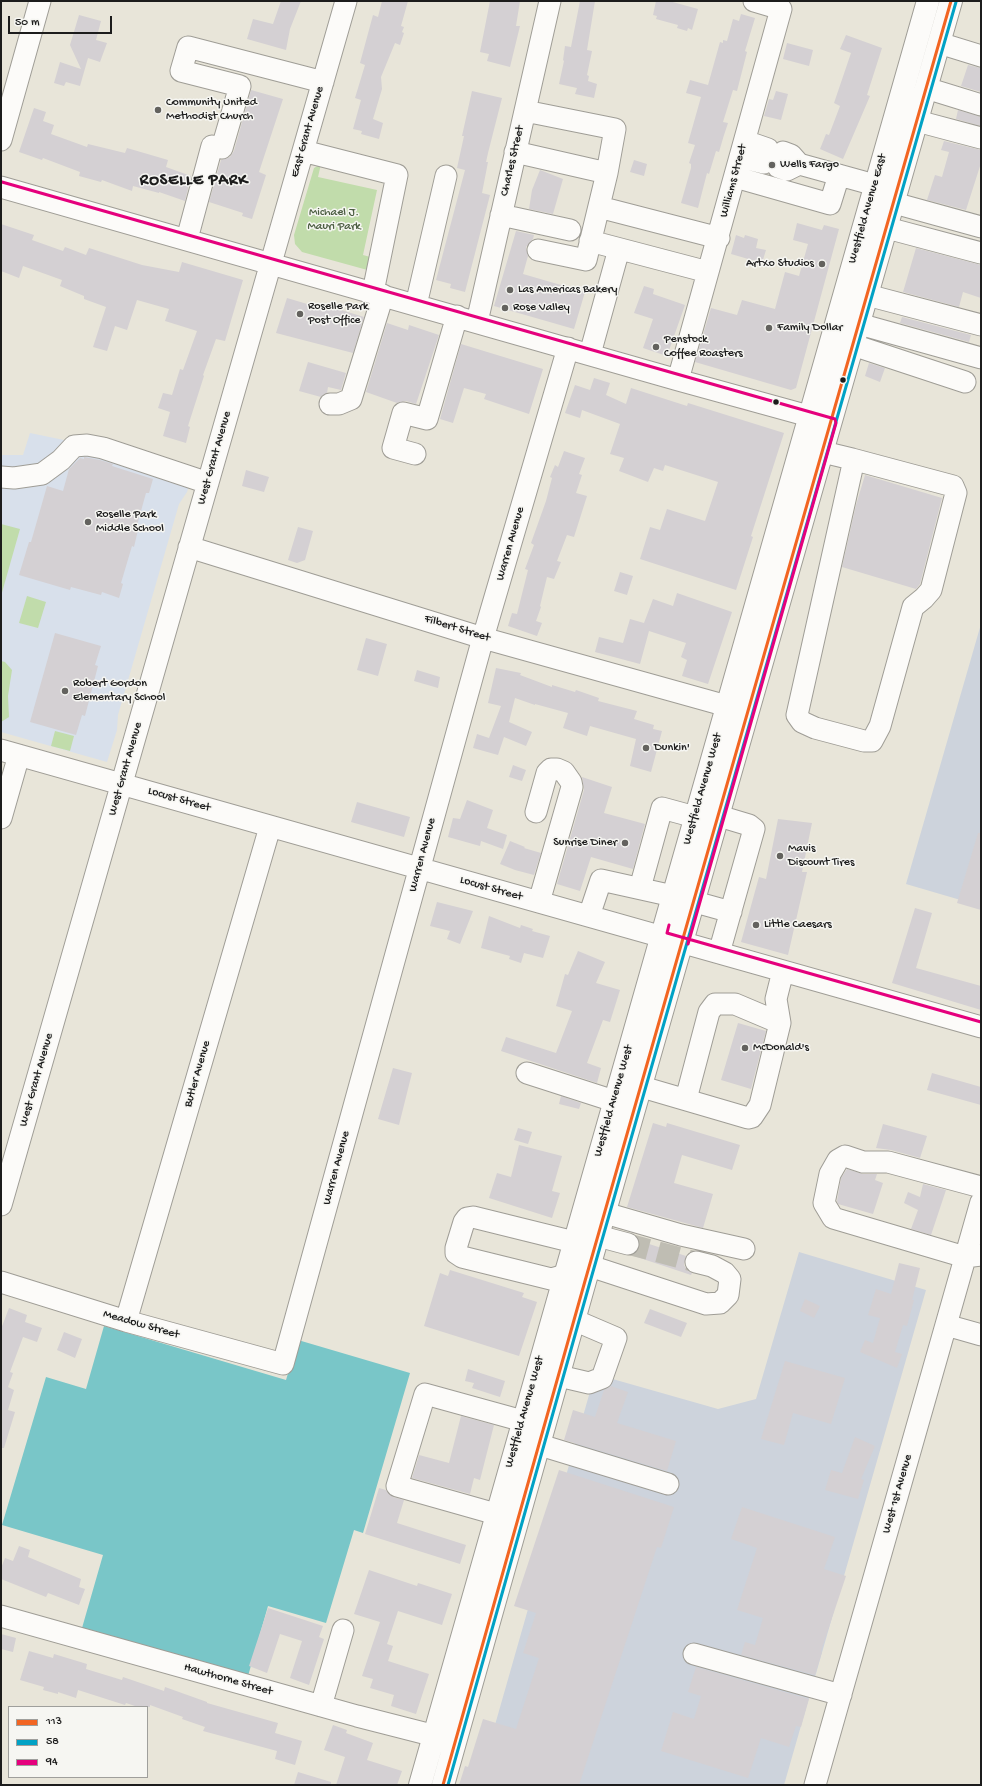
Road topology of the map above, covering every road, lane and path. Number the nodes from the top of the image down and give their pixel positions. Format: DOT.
graph roads {
  1 [pos="40,1"];
  2 [pos="346,1"];
  3 [pos="550,1"];
  4 [pos="754,1"];
  5 [pos="928,1"];
  6 [pos="951,1"];
  7 [pos="939,43"];
  8 [pos="981,56"];
  9 [pos="246,62"];
  10 [pos="323,82"];
  11 [pos="240,86"];
  12 [pos="926,88"];
  13 [pos="981,105"];
  14 [pos="525,111"];
  15 [pos="917,121"];
  16 [pos="981,138"];
  17 [pos="1,140"];
  18 [pos="742,149"];
  19 [pos="303,151"];
  20 [pos="515,152"];
  21 [pos="607,173"];
  22 [pos="839,175"];
  23 [pos="446,176"];
  24 [pos="735,177"];
  25 [pos="875,185"];
  26 [pos="1,187"];
  27 [pos="894,203"];
  28 [pos="599,207"];
  29 [pos="501,215"];
  30 [pos="981,227"];
  31 [pos="887,228"];
  32 [pos="570,230"];
  33 [pos="719,238"];
  34 [pos="187,240"];
  35 [pos="590,241"];
  36 [pos="619,249"];
  37 [pos="538,250"];
  38 [pos="981,254"];
  39 [pos="271,263"];
  40 [pos="708,272"];
  41 [pos="378,294"];
  42 [pos="867,295"];
  43 [pos="416,305"];
  44 [pos="457,316"];
  45 [pos="477,322"];
  46 [pos="859,324"];
  47 [pos="981,325"];
  48 [pos="853,346"];
  49 [pos="568,348"];
  50 [pos="590,354"];
  51 [pos="981,358"];
  52 [pos="678,380"];
  53 [pos="965,382"];
  54 [pos="330,404"];
  55 [pos="809,416"];
  56 [pos="831,422"];
  57 [pos="823,452"];
  58 [pos="415,454"];
  59 [pos="852,459"];
  60 [pos="1,477"];
  61 [pos="208,483"];
  62 [pos="189,547"];
  63 [pos="483,638"];
  64 [pos="727,706"];
  65 [pos="10,752"];
  66 [pos="122,784"];
  67 [pos="536,812"];
  68 [pos="719,816"];
  69 [pos="695,817"];
  70 [pos="1,818"];
  71 [pos="270,826"];
  72 [pos="419,869"];
  73 [pos="640,888"];
  74 [pos="672,896"];
  75 [pos="538,902"];
  76 [pos="695,902"];
  77 [pos="589,916"];
  78 [pos="729,920"];
  79 [pos="661,936"];
  80 [pos="683,943"];
  81 [pos="719,953"];
  82 [pos="783,971"];
  83 [pos="780,1022"];
  84 [pos="981,1027"];
  85 [pos="527,1073"];
  86 [pos="642,1088"];
  87 [pos="686,1099"];
  88 [pos="614,1101"];
  89 [pos="981,1187"];
  90 [pos="981,1202"];
  91 [pos="1,1205"];
  92 [pos="605,1213"];
  93 [pos="598,1236"];
  94 [pos="574,1242"];
  95 [pos="628,1244"];
  96 [pos="744,1249"];
  97 [pos="973,1256"];
  98 [pos="696,1262"];
  99 [pos="587,1274"];
  100 [pos="565,1275"];
  101 [pos="1,1282"];
  102 [pos="574,1320"];
  103 [pos="126,1321"];
  104 [pos="946,1325"];
  105 [pos="981,1335"];
  106 [pos="283,1364"];
  107 [pos="559,1376"];
  108 [pos="523,1421"];
  109 [pos="540,1445"];
  110 [pos="668,1484"];
  111 [pos="496,1514"];
  112 [pos="475,1588"];
  113 [pos="497,1594"];
  114 [pos="1,1616"];
  115 [pos="343,1630"];
  116 [pos="694,1654"];
  117 [pos="841,1695"];
  118 [pos="321,1706"];
  119 [pos="434,1736"];
  120 [pos="456,1741"];
  121 [pos="420,1785"];
  122 [pos="443,1785"];
  123 [pos="815,1785"];
  1 -- 17 [label="street"];
  2 -- 10 [label="street, East Grant Avenue"];
  3 -- 14 [label="street, Charles Street"];
  4 -- 18 [label="street, Williams Street"];
  5 -- 25 [label="main road, Westfield Avenue East"];
  6 -- 7 [label="main road, Westfield Avenue East"];
  7 -- 8 [label="street"];
  7 -- 12 [label="main road, Westfield Avenue East"];
  9 -- 10 [label="street"];
  9 -- 11 [label="street"];
  9 -- 11 [label="street"];
  10 -- 19 [label="street, East Grant Avenue"];
  11 -- 34 [label="street"];
  12 -- 13 [label="street"];
  12 -- 15 [label="main road, Westfield Avenue East"];
  14 -- 20 [label="street, Charles Street"];
  14 -- 21 [label="street"];
  15 -- 16 [label="street"];
  15 -- 27 [label="main road, Westfield Avenue East"];
  18 -- 22 [label="street"];
  18 -- 24 [label="street, Williams Street"];
  19 -- 39 [label="street, East Grant Avenue"];
  19 -- 41 [label="street"];
  20 -- 21 [label="street"];
  20 -- 29 [label="street, Charles Street"];
  21 -- 28 [label="street"];
  22 -- 24 [label="street"];
  22 -- 25 [label="street"];
  23 -- 43 [label="street"];
  24 -- 33 [label="street, Williams Street"];
  25 -- 55 [label="main road, Westfield Avenue East"];
  26 -- 34 [label="street"];
  27 -- 30 [label="street"];
  27 -- 31 [label="main road, Westfield Avenue East"];
  28 -- 33 [label="street"];
  28 -- 35 [label="street"];
  29 -- 32 [label="street"];
  29 -- 45 [label="street, Charles Street"];
  31 -- 38 [label="street"];
  31 -- 42 [label="main road, Westfield Avenue East"];
  33 -- 40 [label="street, Williams Street"];
  34 -- 39 [label="street"];
  35 -- 36 [label="street"];
  35 -- 37 [label="street"];
  36 -- 40 [label="street"];
  36 -- 50 [label="street"];
  39 -- 41 [label="street"];
  39 -- 61 [label="street, West Grant Avenue"];
  40 -- 52 [label="street, Williams Street"];
  41 -- 43 [label="street"];
  41 -- 54 [label="street"];
  42 -- 46 [label="main road, Westfield Avenue East"];
  42 -- 47 [label="street"];
  43 -- 44 [label="street"];
  44 -- 45 [label="street"];
  44 -- 58 [label="street"];
  45 -- 49 [label="street"];
  46 -- 48 [label="main road, Westfield Avenue East"];
  46 -- 51 [label="street"];
  48 -- 53 [label="street"];
  48 -- 56 [label="main road, Westfield Avenue East"];
  49 -- 50 [label="street"];
  49 -- 63 [label="street, Warren Avenue"];
  50 -- 52 [label="street"];
  52 -- 55 [label="street"];
  55 -- 56 [label="street"];
  55 -- 64 [label="main road, Westfield Avenue West"];
  56 -- 57 [label="main road, Westfield Avenue West"];
  57 -- 59 [label="street"];
  57 -- 68 [label="main road, Westfield Avenue West"];
  59 -- 59 [label="street"];
  60 -- 61 [label="street"];
  61 -- 62 [label="street, West Grant Avenue"];
  62 -- 63 [label="street, Filbert Street"];
  62 -- 66 [label="street, West Grant Avenue"];
  63 -- 64 [label="street, Filbert Street"];
  63 -- 72 [label="street, Warren Avenue"];
  64 -- 69 [label="main road, Westfield Avenue West"];
  65 -- 66 [label="street, Locust Street"];
  65 -- 70 [label="street"];
  66 -- 71 [label="street, Locust Street"];
  66 -- 91 [label="street, West Grant Avenue"];
  67 -- 75 [label="street"];
  68 -- 76 [label="main road, Westfield Avenue West"];
  68 -- 78 [label="street"];
  69 -- 73 [label="street"];
  69 -- 74 [label="main road, Westfield Avenue West"];
  71 -- 72 [label="street, Locust Street"];
  71 -- 103 [label="street, Butler Avenue"];
  72 -- 75 [label="street, Locust Street"];
  72 -- 106 [label="street, Warren Avenue"];
  73 -- 74 [label="street"];
  73 -- 77 [label="street"];
  74 -- 79 [label="main road, Westfield Avenue West"];
  75 -- 77 [label="street, Locust Street"];
  76 -- 78 [label="street"];
  76 -- 80 [label="main road, Westfield Avenue West"];
  77 -- 79 [label="street, Locust Street"];
  78 -- 81 [label="street"];
  79 -- 80 [label="street, Locust Street"];
  79 -- 88 [label="main road, Westfield Avenue West"];
  80 -- 81 [label="street, Locust Street"];
  80 -- 86 [label="main road, Westfield Avenue West"];
  81 -- 82 [label="street, Locust Street"];
  82 -- 83 [label="street"];
  82 -- 84 [label="street, Locust Street"];
  83 -- 87 [label="street"];
  83 -- 87 [label="street"];
  85 -- 88 [label="street"];
  86 -- 87 [label="street"];
  86 -- 92 [label="main road, Westfield Avenue West"];
  88 -- 94 [label="main road, Westfield Avenue West"];
  89 -- 97 [label="street"];
  90 -- 97 [label="street, West 1st Avenue"];
  92 -- 93 [label="main road, Westfield Avenue West"];
  92 -- 96 [label="street"];
  93 -- 95 [label="street"];
  93 -- 99 [label="main road, Westfield Avenue West"];
  94 -- 100 [label="main road, Westfield Avenue West"];
  94 -- 100 [label="street"];
  97 -- 104 [label="street, West 1st Avenue"];
  98 -- 99 [label="street"];
  99 -- 100 [label="main road"];
  99 -- 102 [label="main road, Westfield Avenue West"];
  100 -- 108 [label="main road, Westfield Avenue West"];
  101 -- 103 [label="street, Meadow Street"];
  102 -- 107 [label="main road, Westfield Avenue West"];
  102 -- 107 [label="street"];
  103 -- 106 [label="street, Meadow Street"];
  104 -- 105 [label="street"];
  104 -- 117 [label="street, West 1st Avenue"];
  107 -- 109 [label="main road, Westfield Avenue West"];
  108 -- 111 [label="main road, Westfield Avenue West"];
  108 -- 111 [label="street"];
  109 -- 110 [label="street"];
  109 -- 113 [label="main road, Westfield Avenue West"];
  111 -- 112 [label="main road, Westfield Avenue West"];
  112 -- 113 [label="main road"];
  112 -- 119 [label="main road, Westfield Avenue West"];
  113 -- 120 [label="main road, Westfield Avenue West"];
  114 -- 118 [label="street, Hawthorne Street"];
  115 -- 118 [label="street"];
  116 -- 117 [label="street"];
  117 -- 123 [label="street, West 1st Avenue"];
  118 -- 119 [label="street, Hawthorne Street"];
  119 -- 120 [label="street, Hawthorne Street"];
  119 -- 121 [label="main road, Westfield Avenue West"];
  120 -- 122 [label="main road, Westfield Avenue West"];
}
